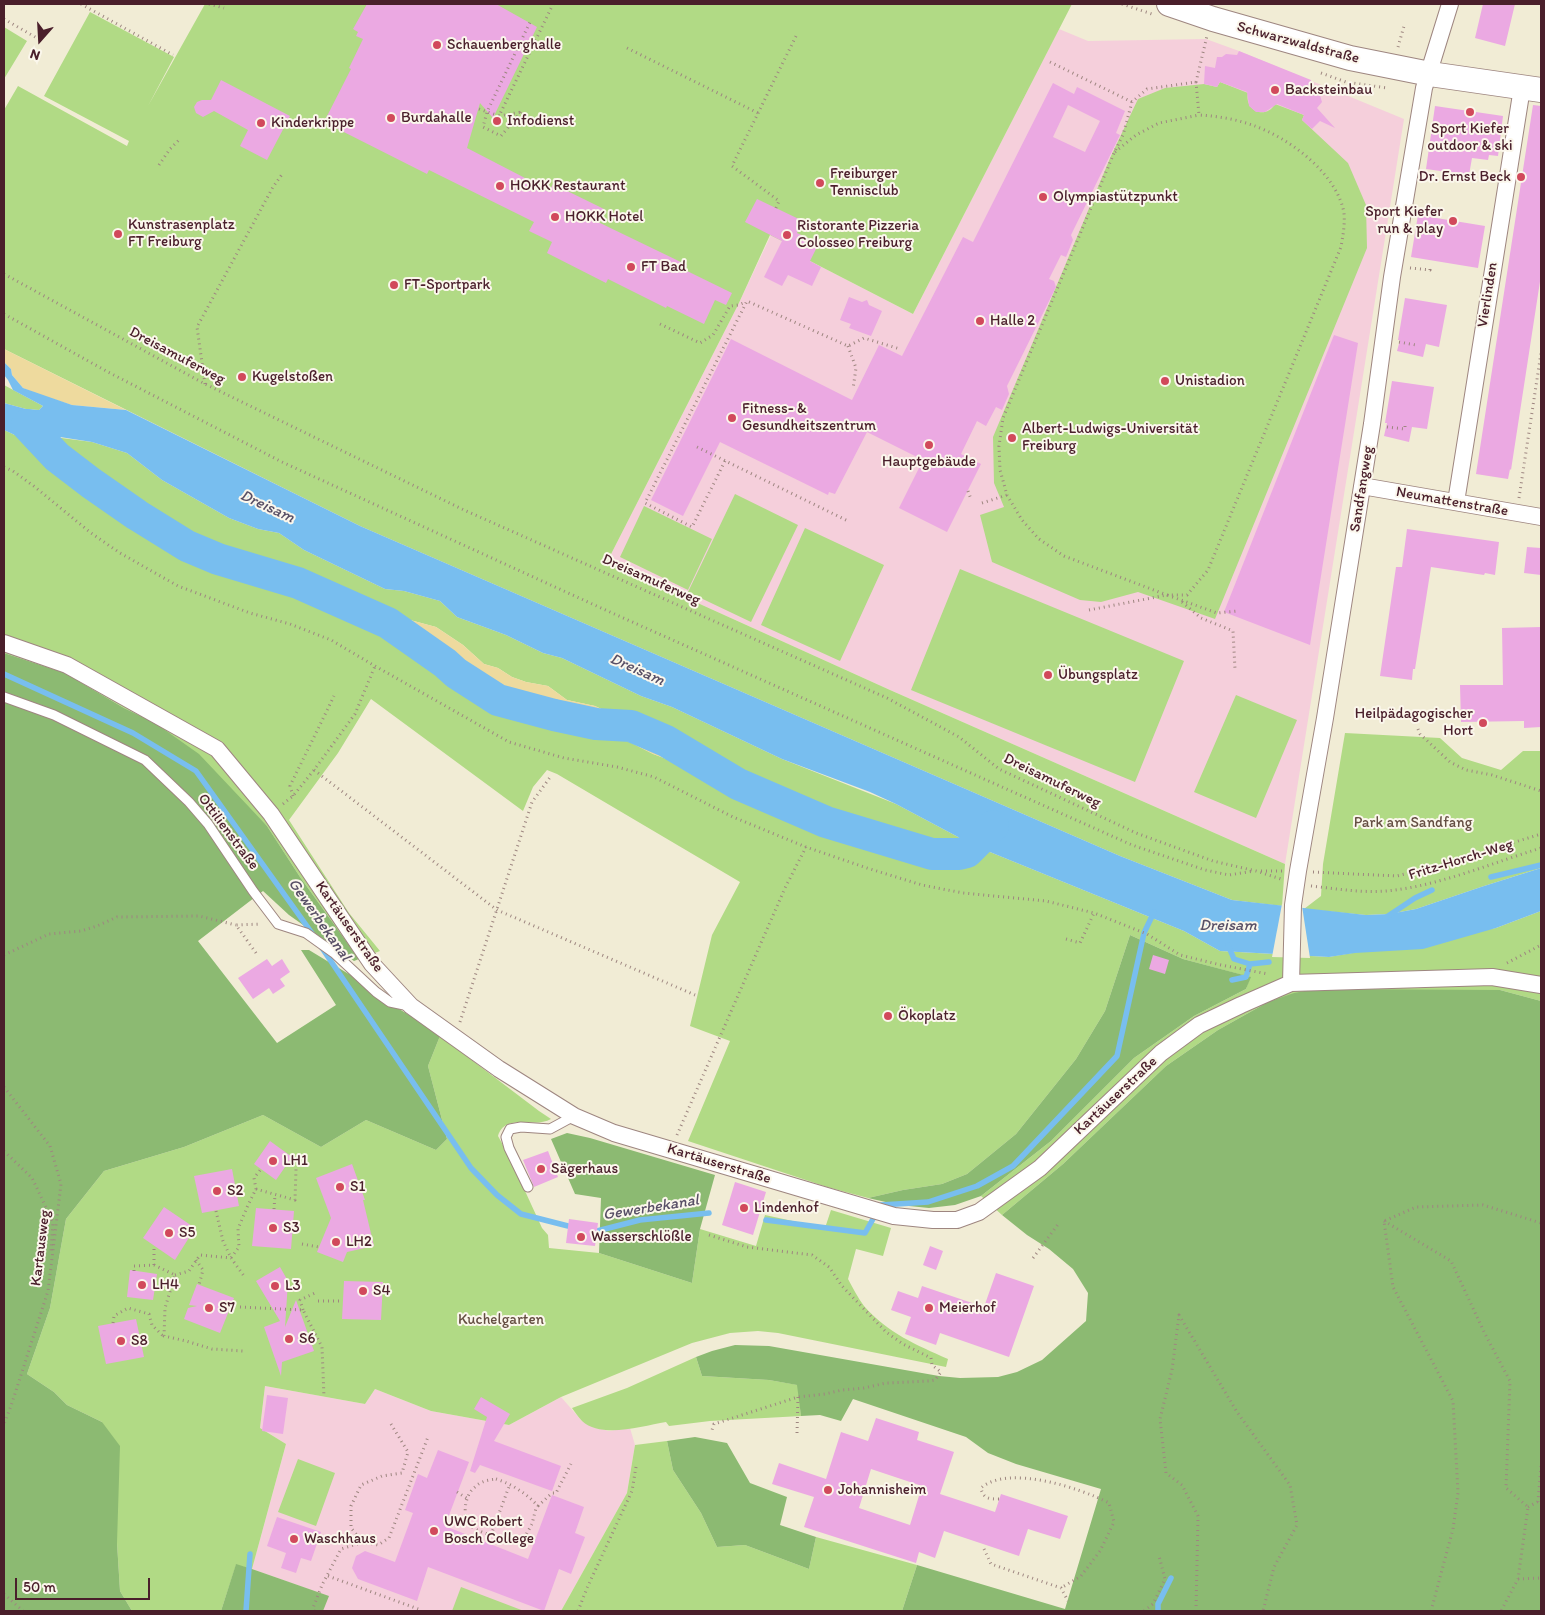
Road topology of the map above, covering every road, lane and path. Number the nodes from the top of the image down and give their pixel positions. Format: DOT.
graph roads {
  1 [pos="81,4"];
  2 [pos="209,4"];
  3 [pos="553,4"];
  4 [pos="1169,4"];
  5 [pos="1450,4"];
  6 [pos="224,8"];
  7 [pos="4,19"];
  8 [pos="531,20"];
  9 [pos="1213,20"];
  10 [pos="797,34"];
  11 [pos="42,42"];
  12 [pos="627,48"];
  13 [pos="173,55"];
  14 [pos="1050,62"];
  15 [pos="1430,74"];
  16 [pos="1196,82"];
  17 [pos="1531,89"];
  18 [pos="1132,102"];
  19 [pos="479,109"];
  20 [pos="487,112"];
  21 [pos="758,112"];
  22 [pos="1199,115"];
  23 [pos="499,116"];
  24 [pos="181,138"];
  25 [pos="1114,152"];
  26 [pos="159,164"];
  27 [pos="284,172"];
  28 [pos="776,208"];
  29 [pos="1395,265"];
  30 [pos="1430,265"];
  31 [pos="4,274"];
  32 [pos="747,301"];
  33 [pos="4,314"];
  34 [pos="660,324"];
  35 [pos="848,346"];
  36 [pos="900,349"];
  37 [pos="1541,353"];
  38 [pos="205,384"];
  39 [pos="853,389"];
  40 [pos="697,447"];
  41 [pos="725,461"];
  42 [pos="4,467"];
  43 [pos="1362,486"];
  44 [pos="968,491"];
  45 [pos="1007,495"];
  46 [pos="971,499"];
  47 [pos="1456,502"];
  48 [pos="982,504"];
  49 [pos="1517,513"];
  50 [pos="1541,517"];
  51 [pos="848,521"];
  52 [pos="1167,595"];
  53 [pos="1180,600"];
  54 [pos="1089,610"];
  55 [pos="1238,611"];
  56 [pos="4,643"];
  57 [pos="375,666"];
  58 [pos="1235,669"];
  59 [pos="334,696"];
  60 [pos="4,697"];
  61 [pos="1418,729"];
  62 [pos="314,770"];
  63 [pos="551,776"];
  64 [pos="1541,791"];
  65 [pos="293,796"];
  66 [pos="271,814"];
  67 [pos="1541,834"];
  68 [pos="806,847"];
  69 [pos="1541,848"];
  70 [pos="1256,871"];
  71 [pos="1297,878"];
  72 [pos="497,910"];
  73 [pos="1094,913"];
  74 [pos="278,924"];
  75 [pos="236,925"];
  76 [pos="1066,939"];
  77 [pos="1541,945"];
  78 [pos="256,953"];
  79 [pos="4,955"];
  80 [pos="1265,973"];
  81 [pos="1291,975"];
  82 [pos="1492,977"];
  83 [pos="1541,985"];
  84 [pos="695,995"];
  85 [pos="411,1006"];
  86 [pos="453,1036"];
  87 [pos="4,1087"];
  88 [pos="574,1116"];
  89 [pos="671,1150"];
  90 [pos="4,1151"];
  91 [pos="261,1169"];
  92 [pos="296,1169"];
  93 [pos="528,1187"];
  94 [pos="256,1189"];
  95 [pos="275,1195"];
  96 [pos="274,1209"];
  97 [pos="216,1210"];
  98 [pos="1384,1221"];
  99 [pos="1059,1223"];
  100 [pos="1541,1223"];
  101 [pos="709,1235"];
  102 [pos="302,1244"];
  103 [pos="154,1246"];
  104 [pos="319,1247"];
  105 [pos="231,1258"];
  106 [pos="1033,1258"];
  107 [pos="196,1260"];
  108 [pos="154,1265"];
  109 [pos="134,1271"];
  110 [pos="175,1275"];
  111 [pos="244,1276"];
  112 [pos="199,1285"];
  113 [pos="48,1291"];
  114 [pos="315,1293"];
  115 [pos="343,1301"];
  116 [pos="318,1302"];
  117 [pos="240,1307"];
  118 [pos="302,1310"];
  119 [pos="114,1323"];
  120 [pos="164,1336"];
  121 [pos="243,1352"];
  122 [pos="324,1397"];
  123 [pos="798,1397"];
  124 [pos="4,1424"];
  125 [pos="391,1424"];
  126 [pos="712,1430"];
  127 [pos="797,1433"];
  128 [pos="428,1437"];
  129 [pos="571,1464"];
  130 [pos="1541,1466"];
  131 [pos="636,1467"];
  132 [pos="510,1484"];
  133 [pos="457,1492"];
  134 [pos="468,1499"];
  135 [pos="999,1500"];
  136 [pos="1540,1501"];
  137 [pos="538,1506"];
  138 [pos="1528,1506"];
  139 [pos="491,1535"];
  140 [pos="363,1542"];
  141 [pos="984,1549"];
  142 [pos="1159,1556"];
  143 [pos="328,1576"];
  144 [pos="1541,1578"];
  145 [pos="1518,1579"];
  146 [pos="1060,1588"];
  147 [pos="4,1594"];
  148 [pos="1068,1601"];
  149 [pos="421,1610"];
  150 [pos="23,1611"];
  151 [pos="314,1611"];
  152 [pos="578,1611"];
  153 [pos="1144,1611"];
  154 [pos="1196,1611"];
  155 [pos="1263,1611"];
  156 [pos="1431,1611"];
  157 [pos="1501,1611"];
  1 -- 13 [label="path"];
  2 -- 6 [label="path"];
  3 -- 23 [label="path"];
  4 -- 9 [label="main road, Schwarzwaldstraße"];
  5 -- 15 [label="street"];
  7 -- 11 [label="path"];
  8 -- 20 [label="path"];
  9 -- 15 [label="main road, Schwarzwaldstraße"];
  9 -- 16 [label="path"];
  10 -- 21 [label="path"];
  12 -- 21 [label="path"];
  14 -- 18 [label="path"];
  15 -- 17 [label="main road, Schwarzwaldstraße"];
  15 -- 29 [label="street, Sandfangweg"];
  16 -- 18 [label="path"];
  16 -- 22 [label="path"];
  17 -- 47 [label="street, Vierlinden"];
  18 -- 25 [label="path"];
  19 -- 20 [label="path"];
  20 -- 23 [label="path"];
  20 -- 23 [label="path"];
  21 -- 28 [label="path"];
  22 -- 25 [label="path"];
  22 -- 52 [label="path"];
  24 -- 26 [label="path"];
  25 -- 45 [label="path"];
  27 -- 38 [label="path"];
  29 -- 30 [label="path"];
  29 -- 43 [label="street, Sandfangweg"];
  31 -- 38 [label="path, Dreisamuferweg"];
  32 -- 34 [label="path"];
  32 -- 35 [label="path"];
  32 -- 41 [label="path"];
  33 -- 70 [label="path"];
  35 -- 36 [label="path"];
  35 -- 39 [label="path"];
  37 -- 49 [label="path"];
  38 -- 70 [label="path, Dreisamuferweg"];
  40 -- 41 [label="path"];
  41 -- 51 [label="path"];
  42 -- 57 [label="path"];
  43 -- 47 [label="street, Neumattenstraße"];
  43 -- 71 [label="street, Sandfangweg"];
  44 -- 46 [label="path"];
  45 -- 48 [label="path"];
  45 -- 52 [label="path"];
  47 -- 49 [label="street, Neumattenstraße"];
  49 -- 50 [label="street, Neumattenstraße"];
  52 -- 53 [label="path"];
  52 -- 54 [label="path"];
  53 -- 55 [label="path"];
  53 -- 58 [label="path"];
  56 -- 66 [label="street, Kartäuserstraße"];
  57 -- 62 [label="path"];
  57 -- 68 [label="path"];
  59 -- 65 [label="path"];
  60 -- 74 [label="lane, Ottilienstraße"];
  61 -- 64 [label="path"];
  62 -- 65 [label="path"];
  62 -- 72 [label="path"];
  63 -- 72 [label="path"];
  65 -- 66 [label="path"];
  66 -- 85 [label="street, Kartäuserstraße"];
  67 -- 71 [label="path"];
  68 -- 73 [label="path"];
  68 -- 89 [label="path"];
  69 -- 71 [label="path, Fritz-Horch-Weg"];
  70 -- 71 [label="path"];
  70 -- 71 [label="path, Dreisamuferweg"];
  71 -- 81 [label="street, Sandfangweg"];
  72 -- 84 [label="path"];
  72 -- 86 [label="path"];
  73 -- 76 [label="path"];
  73 -- 80 [label="path"];
  74 -- 75 [label="path"];
  74 -- 85 [label="lane"];
  75 -- 78 [label="path"];
  75 -- 79 [label="path"];
  77 -- 82 [label="path"];
  81 -- 82 [label="street, Kartäuserstraße"];
  81 -- 89 [label="street, Kartäuserstraße"];
  82 -- 83 [label="street, Kartäuserstraße"];
  85 -- 86 [label="street, Kartäuserstraße"];
  86 -- 88 [label="street, Kartäuserstraße"];
  87 -- 113 [label="path, Kartausweg"];
  88 -- 89 [label="street, Kartäuserstraße"];
  88 -- 93 [label="lane"];
  90 -- 113 [label="path"];
  91 -- 94 [label="path"];
  92 -- 95 [label="path"];
  94 -- 95 [label="path"];
  94 -- 105 [label="path"];
  95 -- 96 [label="path"];
  97 -- 105 [label="path"];
  98 -- 100 [label="path"];
  98 -- 138 [label="path"];
  98 -- 156 [label="path"];
  99 -- 106 [label="path"];
  101 -- 123 [label="path"];
  102 -- 104 [label="path"];
  103 -- 108 [label="path"];
  105 -- 107 [label="path"];
  105 -- 111 [label="path"];
  107 -- 110 [label="path"];
  107 -- 112 [label="path"];
  108 -- 109 [label="path"];
  108 -- 110 [label="path"];
  110 -- 120 [label="path"];
  113 -- 124 [label="path, Kartausweg"];
  114 -- 118 [label="path"];
  115 -- 116 [label="path"];
  117 -- 118 [label="path"];
  118 -- 122 [label="path"];
  119 -- 120 [label="path"];
  120 -- 121 [label="path"];
  123 -- 126 [label="path"];
  123 -- 127 [label="path"];
  125 -- 140 [label="path"];
  128 -- 140 [label="path"];
  129 -- 137 [label="path"];
  130 -- 136 [label="path"];
  131 -- 152 [label="path"];
  132 -- 134 [label="path"];
  132 -- 137 [label="path"];
  132 -- 139 [label="path"];
  133 -- 134 [label="path"];
  134 -- 139 [label="path"];
  135 -- 146 [label="path"];
  136 -- 138 [label="path"];
  137 -- 139 [label="path"];
  138 -- 145 [label="path"];
  140 -- 143 [label="path"];
  141 -- 146 [label="path"];
  142 -- 153 [label="path"];
  143 -- 149 [label="path"];
  143 -- 151 [label="path"];
  144 -- 145 [label="path"];
  145 -- 157 [label="path"];
  146 -- 148 [label="path"];
  147 -- 150 [label="path"];
  154 -- 155 [label="path"];
}
